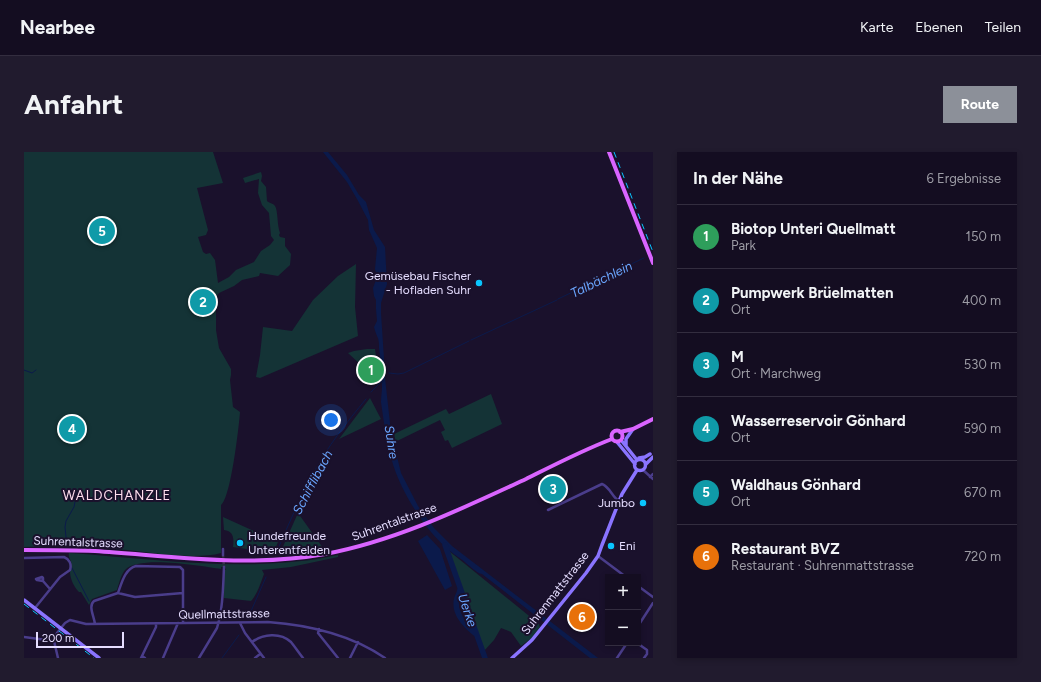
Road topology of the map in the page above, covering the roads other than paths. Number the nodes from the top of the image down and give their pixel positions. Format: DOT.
graph roads {
  1 [pos="609,152"];
  2 [pos="653,263"];
  3 [pos="653,419"];
  4 [pos="633,429"];
  5 [pos="620,432"];
  6 [pos="612,439"];
  7 [pos="620,440"];
  8 [pos="626,447"];
  9 [pos="652,454"];
  10 [pos="632,456"];
  11 [pos="636,462"];
  12 [pos="644,462"];
  13 [pos="637,470"];
  14 [pos="643,470"];
  15 [pos="653,474"];
  16 [pos="650,477"];
  17 [pos="653,479"];
  18 [pos="619,500"];
  19 [pos="548,510"];
  20 [pos="223,549"];
  21 [pos="24,551"];
  22 [pos="223,555"];
  23 [pos="598,556"];
  24 [pos="24,558"];
  25 [pos="224,567"];
  26 [pos="622,574"];
  27 [pos="43,581"];
  28 [pos="641,588"];
  29 [pos="50,589"];
  30 [pos="118,592"];
  31 [pos="183,593"];
  32 [pos="653,597"];
  33 [pos="24,600"];
  34 [pos="653,603"];
  35 [pos="34,609"];
  36 [pos="641,621"];
  37 [pos="183,623"];
  38 [pos="218,623"];
  39 [pos="240,623"];
  40 [pos="95,624"];
  41 [pos="156,624"];
  42 [pos="178,624"];
  43 [pos="60,629"];
  44 [pos="319,629"];
  45 [pos="24,638"];
  46 [pos="54,641"];
  47 [pos="252,642"];
  48 [pos="358,642"];
  49 [pos="625,646"];
  50 [pos="641,646"];
  51 [pos="260,654"];
  52 [pos="141,657"];
  53 [pos="58,658"];
  54 [pos="99,658"];
  55 [pos="145,658"];
  56 [pos="163,658"];
  57 [pos="199,658"];
  58 [pos="255,658"];
  59 [pos="264,658"];
  60 [pos="303,658"];
  61 [pos="338,658"];
  62 [pos="350,658"];
  63 [pos="385,658"];
  64 [pos="512,658"];
  65 [pos="617,658"];
  66 [pos="644,658"];
  1 -- 2 [label="main road"];
  3 -- 4 [label="main road"];
  4 -- 5 [label="main road"];
  4 -- 7 [label="main road"];
  4 -- 8 [label="street"];
  5 -- 6 [label="main road, Suhrentalstrasse"];
  5 -- 7 [label="main road"];
  6 -- 7 [label="main road"];
  6 -- 21 [label="main road, Suhrentalstrasse"];
  7 -- 8 [label="street"];
  7 -- 11 [label="street"];
  8 -- 10 [label="street"];
  9 -- 10 [label="street"];
  9 -- 12 [label="street"];
  10 -- 11 [label="street"];
  11 -- 12 [label="street"];
  11 -- 13 [label="street"];
  12 -- 14 [label="street"];
  13 -- 14 [label="street"];
  13 -- 18 [label="street, Suhrenmattstrasse"];
  14 -- 16 [label="street"];
  15 -- 16 [label="street"];
  16 -- 17 [label="street"];
  18 -- 19 [label="street"];
  18 -- 23 [label="street, Suhrenmattstrasse"];
  20 -- 22 [label="street"];
  23 -- 26 [label="street"];
  23 -- 64 [label="street, Suhrenmattstrasse"];
  24 -- 29 [label="street"];
  25 -- 38 [label="street"];
  27 -- 29 [label="street"];
  28 -- 32 [label="street"];
  29 -- 35 [label="street"];
  30 -- 31 [label="street"];
  30 -- 31 [label="street"];
  30 -- 40 [label="street"];
  31 -- 37 [label="street"];
  33 -- 35 [label="street"];
  34 -- 36 [label="street"];
  35 -- 43 [label="street"];
  37 -- 38 [label="street, Quellmattstrasse"];
  37 -- 42 [label="street, Quellmattstrasse"];
  38 -- 39 [label="street, Quellmattstrasse"];
  38 -- 57 [label="street"];
  39 -- 44 [label="street, Quellmattstrasse"];
  39 -- 47 [label="street"];
  40 -- 41 [label="street, Quellmattstrasse"];
  40 -- 43 [label="street, Quellmattstrasse"];
  41 -- 42 [label="street, Quellmattstrasse"];
  41 -- 52 [label="street"];
  42 -- 56 [label="street"];
  43 -- 46 [label="street"];
  43 -- 54 [label="street"];
  44 -- 48 [label="street, Quellmattstrasse"];
  44 -- 61 [label="street"];
  45 -- 46 [label="street"];
  46 -- 53 [label="street"];
  47 -- 51 [label="street"];
  47 -- 60 [label="street"];
  48 -- 62 [label="street"];
  48 -- 63 [label="street, Quellmattstrasse"];
  49 -- 65 [label="street"];
  50 -- 66 [label="street"];
  51 -- 58 [label="street"];
  51 -- 59 [label="street"];
  52 -- 55 [label="street"];
}
